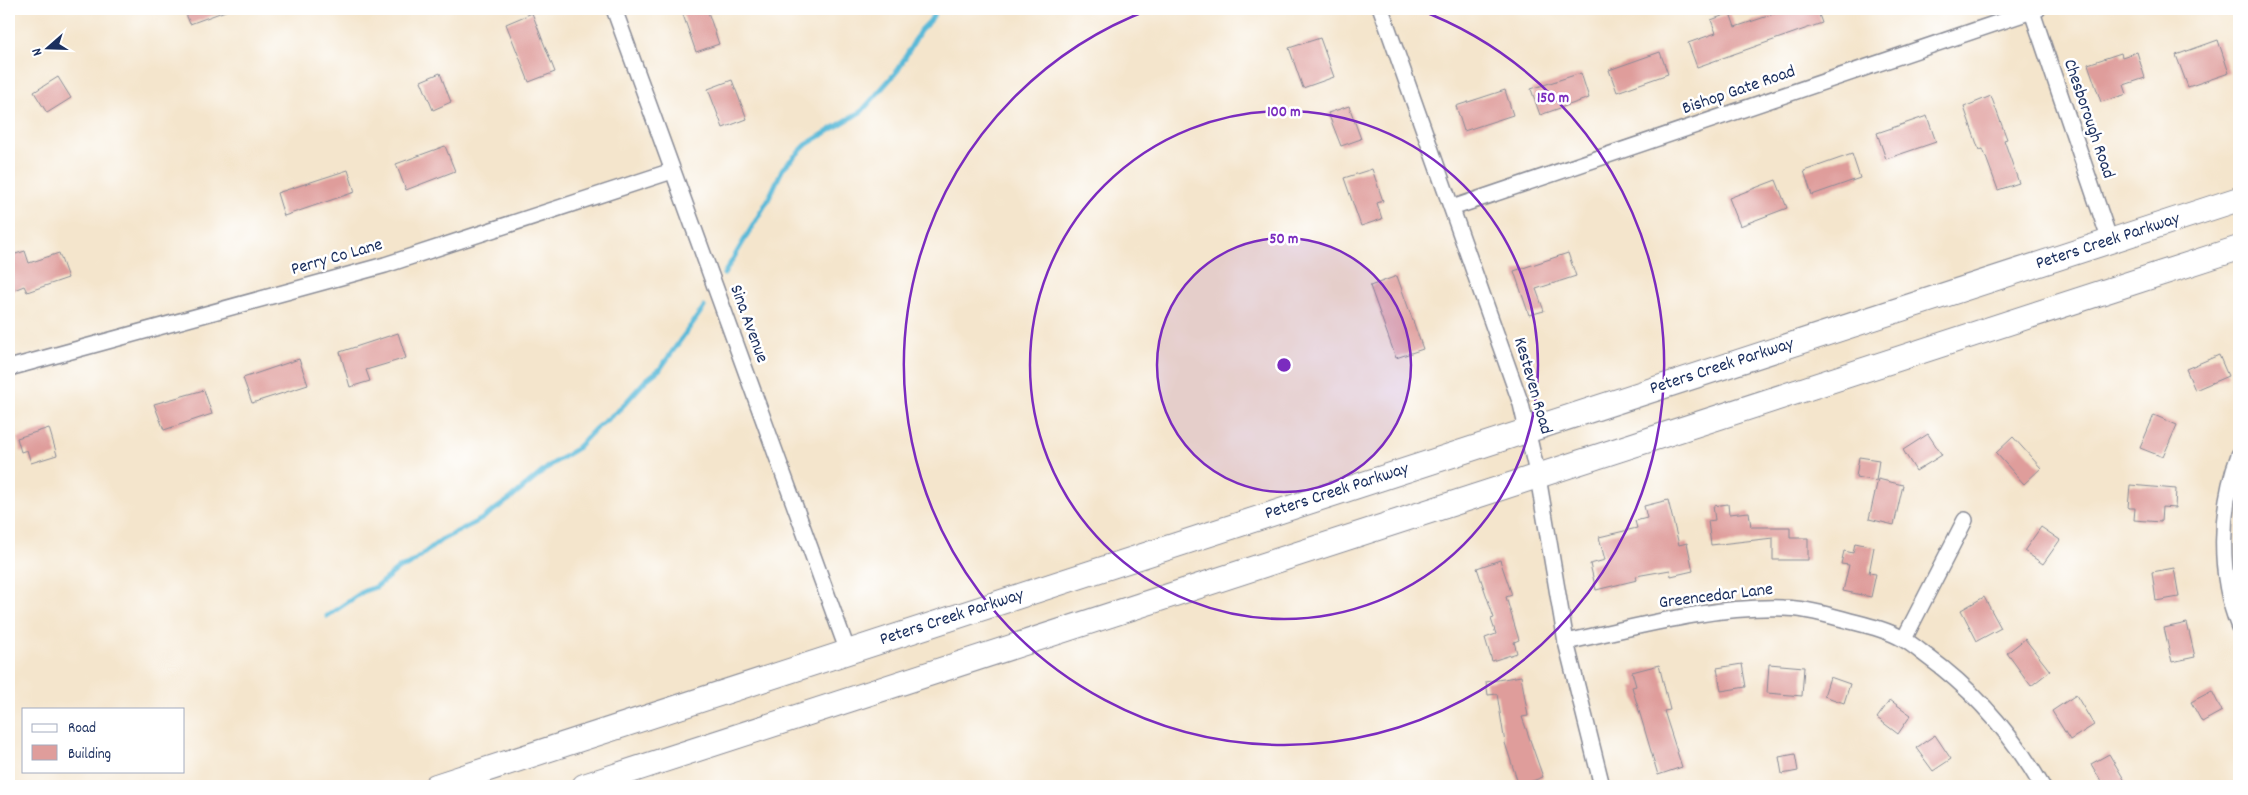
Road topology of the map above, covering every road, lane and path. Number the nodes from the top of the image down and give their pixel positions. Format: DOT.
graph roads {
  1 [pos="614,9"];
  2 [pos="1382,9"];
  3 [pos="2034,9"];
  4 [pos="672,171"];
  5 [pos="2239,199"];
  6 [pos="1452,208"];
  7 [pos="2110,241"];
  8 [pos="2239,248"];
  9 [pos="9,368"];
  10 [pos="1527,430"];
  11 [pos="2239,455"];
  12 [pos="1538,478"];
  13 [pos="1965,520"];
  14 [pos="2239,628"];
  15 [pos="1904,639"];
  16 [pos="1566,642"];
  17 [pos="848,652"];
  18 [pos="436,786"];
  19 [pos="584,786"];
  20 [pos="1602,786"];
  21 [pos="2042,786"];
  1 -- 4 [label="street, Sina Avenue"];
  2 -- 6 [label="street, Kesteven Road"];
  3 -- 6 [label="street, Bishop Gate Road"];
  3 -- 7 [label="street, Chesborough Road"];
  4 -- 9 [label="street, Perry Co Lane"];
  4 -- 17 [label="street, Sina Avenue"];
  5 -- 7 [label="main road, Peters Creek Parkway"];
  6 -- 10 [label="street, Kesteven Road"];
  7 -- 10 [label="main road, Peters Creek Parkway"];
  8 -- 12 [label="main road"];
  10 -- 12 [label="street, Kesteven Road"];
  10 -- 17 [label="main road, Peters Creek Parkway"];
  11 -- 14 [label="street"];
  12 -- 16 [label="street, Kesteven Road"];
  12 -- 19 [label="main road"];
  13 -- 15 [label="street"];
  15 -- 16 [label="street, Greencedar Lane"];
  15 -- 21 [label="street, Greencedar Lane"];
  16 -- 20 [label="street, Kesteven Road"];
  17 -- 18 [label="main road, Peters Creek Parkway"];
}
